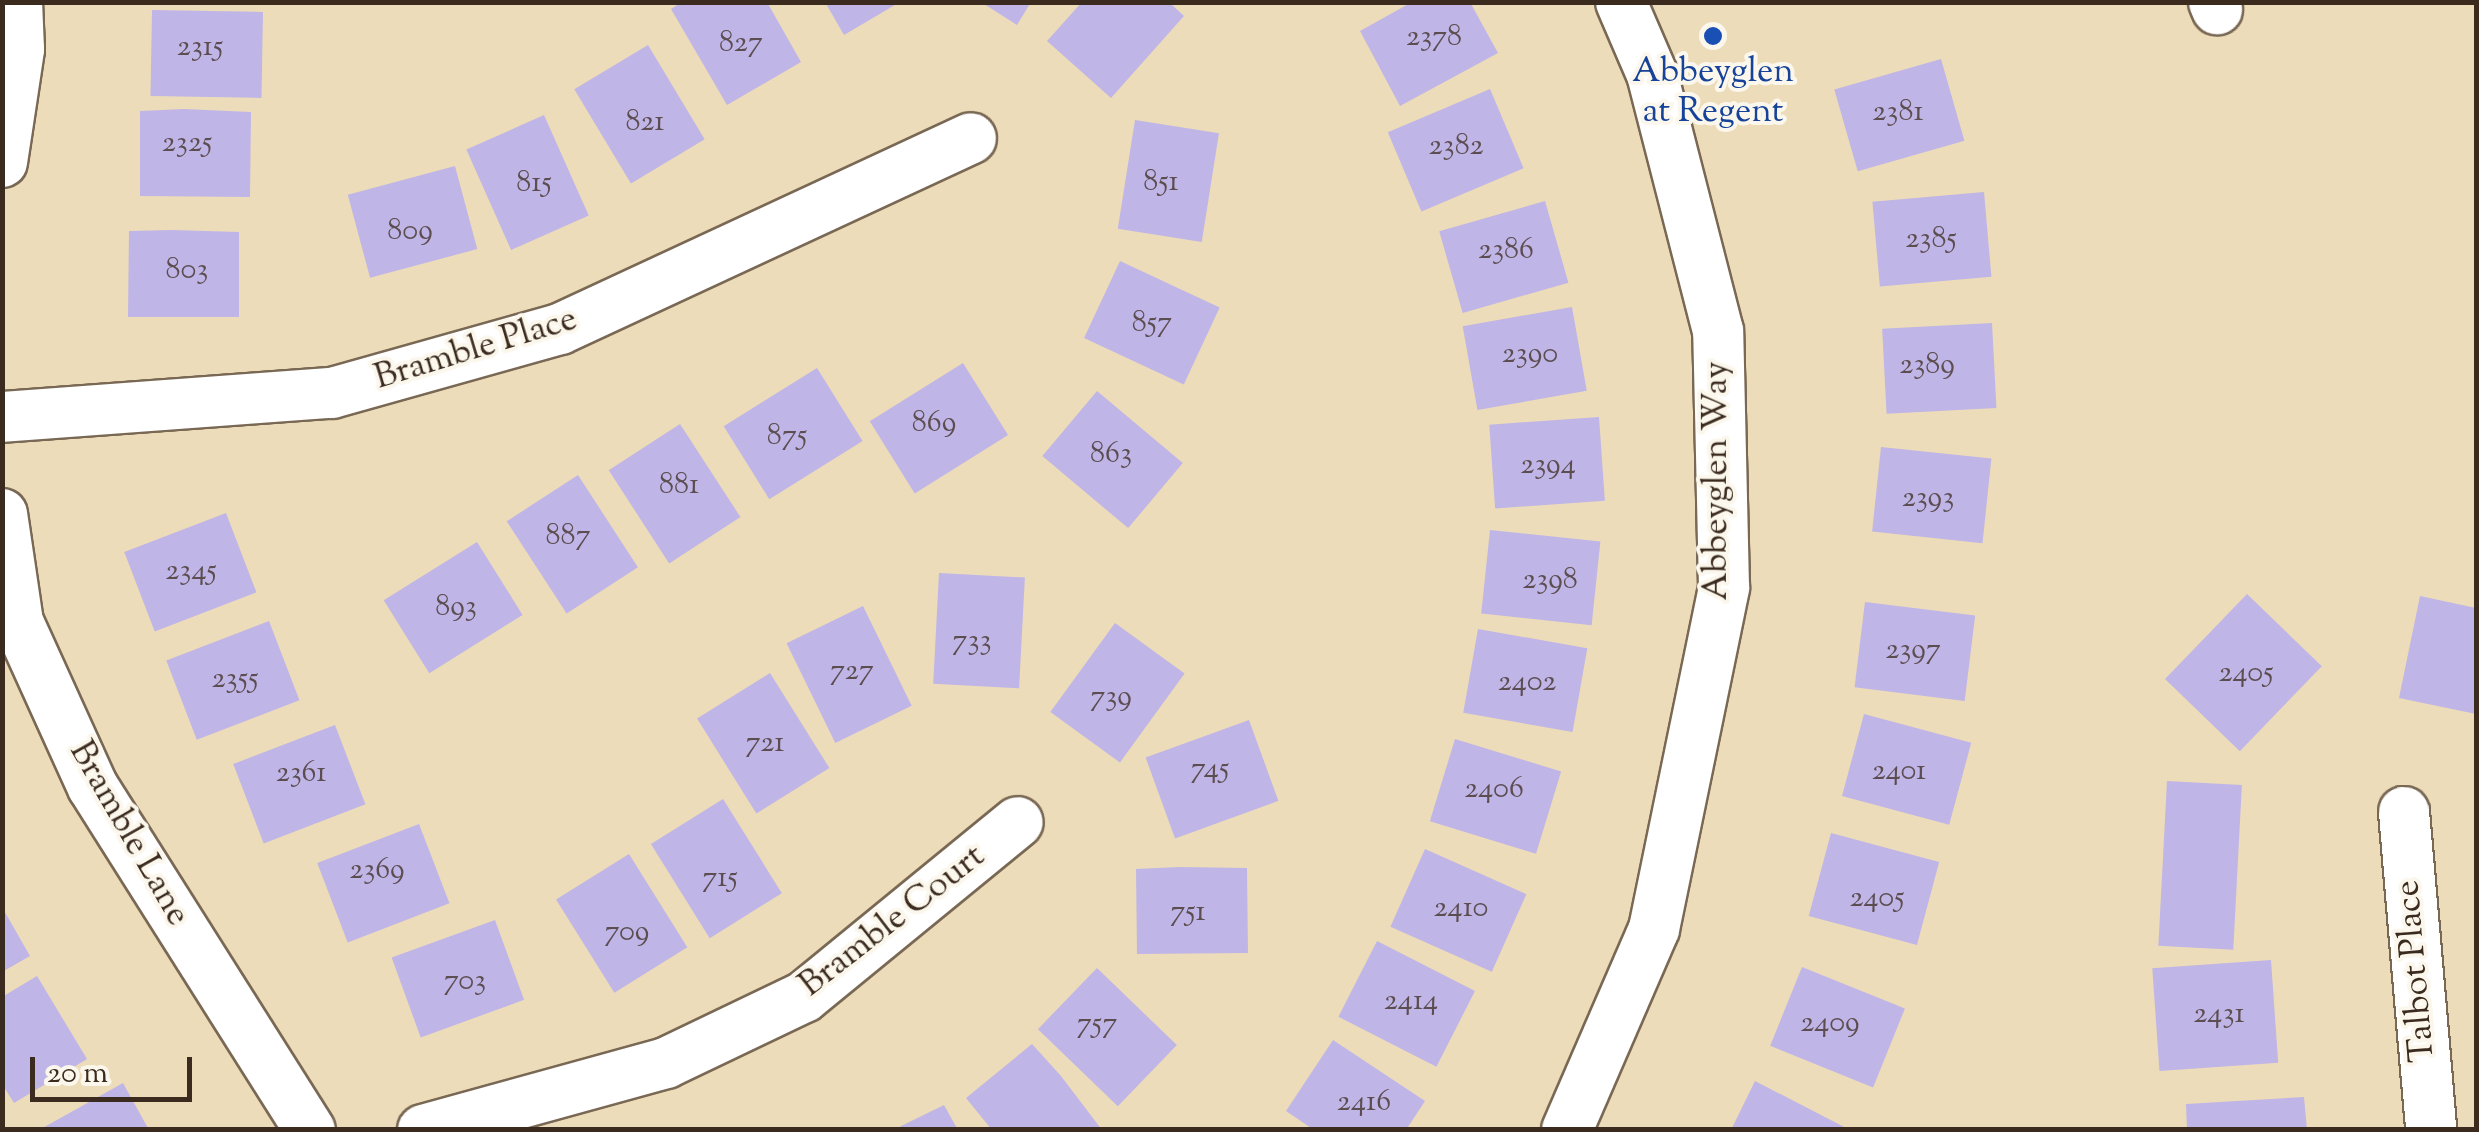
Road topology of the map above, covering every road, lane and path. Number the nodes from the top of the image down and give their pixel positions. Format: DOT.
graph roads {
  1 [pos="17,2"];
  2 [pos="1620,2"];
  3 [pos="971,138"];
  4 [pos="2,162"];
  5 [pos="2,416"];
  6 [pos="2,514"];
  7 [pos="2404,812"];
  8 [pos="1018,822"];
  9 [pos="310,1130"];
  10 [pos="423,1130"];
  11 [pos="1566,1130"];
  12 [pos="2431,1130"];
  1 -- 4 [label="street"];
  2 -- 11 [label="street, Abbeyglen Way"];
  3 -- 5 [label="street, Bramble Place"];
  6 -- 9 [label="street, Bramble Lane"];
  7 -- 12 [label="street, Talbot Place"];
  8 -- 10 [label="street, Bramble Court"];
}
